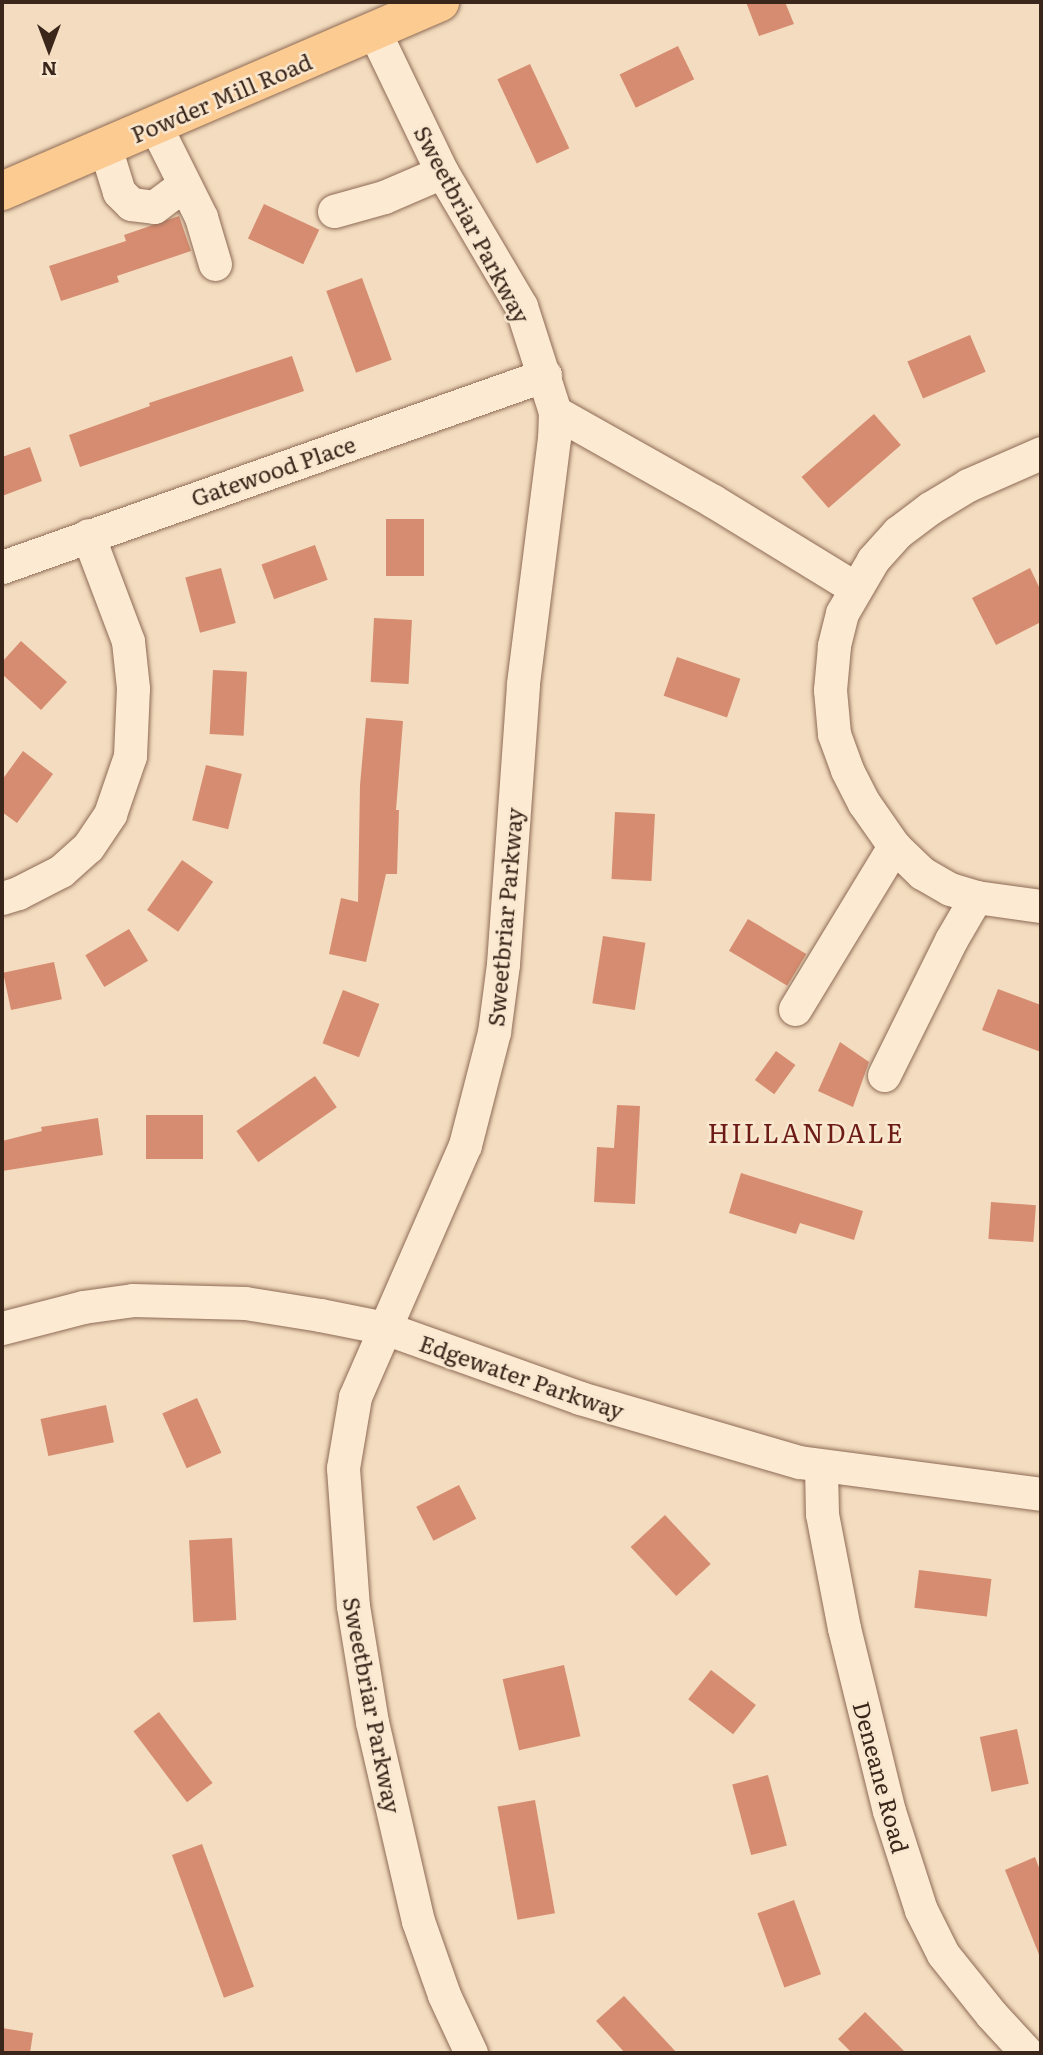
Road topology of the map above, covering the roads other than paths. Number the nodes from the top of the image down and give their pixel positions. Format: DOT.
graph roads {
  1 [pos="440,2"];
  2 [pos="374,31"];
  3 [pos="155,125"];
  4 [pos="105,147"];
  5 [pos="443,172"];
  6 [pos="183,185"];
  7 [pos="2,191"];
  8 [pos="334,211"];
  9 [pos="215,264"];
  10 [pos="545,375"];
  11 [pos="555,412"];
  12 [pos="1041,453"];
  13 [pos="88,535"];
  14 [pos="2,567"];
  15 [pos="855,588"];
  16 [pos="894,846"];
  17 [pos="976,897"];
  18 [pos="2,898"];
  19 [pos="1041,906"];
  20 [pos="795,1009"];
  21 [pos="884,1075"];
  22 [pos="2,1328"];
  23 [pos="386,1328"];
  24 [pos="821,1467"];
  25 [pos="1041,1494"];
  26 [pos="471,2053"];
  27 [pos="1027,2053"];
  1 -- 2 [label="main road, Powder Mill Road"];
  2 -- 3 [label="main road, Powder Mill Road"];
  2 -- 5 [label="street, Sweetbriar Parkway"];
  3 -- 4 [label="main road, Powder Mill Road"];
  3 -- 6 [label="street"];
  4 -- 6 [label="street"];
  4 -- 7 [label="main road, Powder Mill Road"];
  5 -- 8 [label="street"];
  5 -- 10 [label="street, Sweetbriar Parkway"];
  6 -- 9 [label="street"];
  10 -- 11 [label="street, Sweetbriar Parkway"];
  10 -- 13 [label="street, Gatewood Place"];
  11 -- 15 [label="street"];
  11 -- 23 [label="street, Sweetbriar Parkway"];
  12 -- 15 [label="street"];
  13 -- 14 [label="street, Gatewood Place"];
  13 -- 18 [label="street"];
  15 -- 16 [label="street"];
  16 -- 17 [label="street"];
  16 -- 20 [label="street"];
  17 -- 19 [label="street"];
  17 -- 21 [label="street"];
  22 -- 23 [label="street, Edgewater Parkway"];
  23 -- 24 [label="street, Edgewater Parkway"];
  23 -- 26 [label="street, Sweetbriar Parkway"];
  24 -- 25 [label="street, Edgewater Parkway"];
  24 -- 27 [label="street, Deneane Road"];
}
